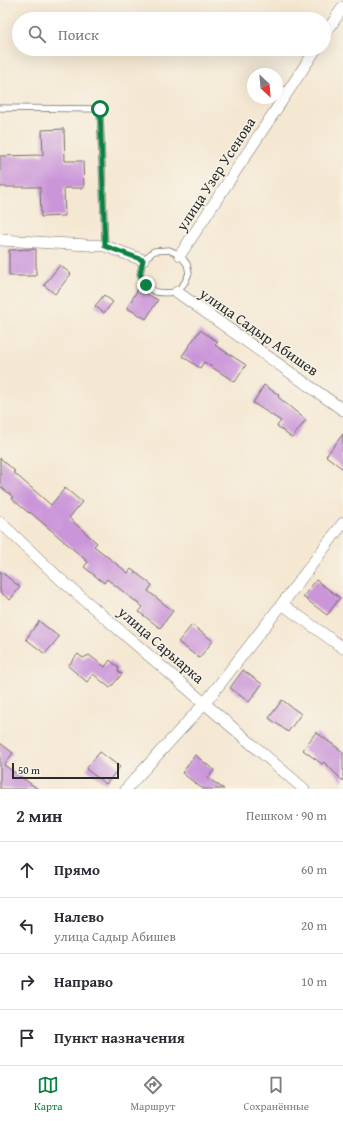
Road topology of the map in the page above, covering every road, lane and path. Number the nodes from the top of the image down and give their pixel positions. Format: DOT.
graph roads {
  1 [pos="343,7"];
  2 [pos="331,25"];
  3 [pos="311,56"];
  4 [pos="0,108"];
  5 [pos="0,240"];
  6 [pos="105,246"];
  7 [pos="180,255"];
  8 [pos="143,260"];
  9 [pos="177,292"];
  10 [pos="343,410"];
  11 [pos="0,522"];
  12 [pos="343,522"];
  13 [pos="282,604"];
  14 [pos="343,648"];
  15 [pos="205,703"];
  16 [pos="126,789"];
  17 [pos="304,789"];
  1 -- 2 [label="street"];
  3 -- 7 [label="street, улица Узер Усенова"];
  4 -- 6 [label="lane"];
  5 -- 6 [label="street"];
  6 -- 8 [label="street"];
  7 -- 8 [label="lane"];
  7 -- 9 [label="lane"];
  8 -- 9 [label="lane"];
  9 -- 10 [label="street, улица Садыр Абишев"];
  11 -- 15 [label="street, улица Сарыарка"];
  12 -- 13 [label="street"];
  13 -- 14 [label="street"];
  13 -- 15 [label="street"];
  15 -- 16 [label="street"];
  15 -- 17 [label="street, улица Сарыарка"];
}
